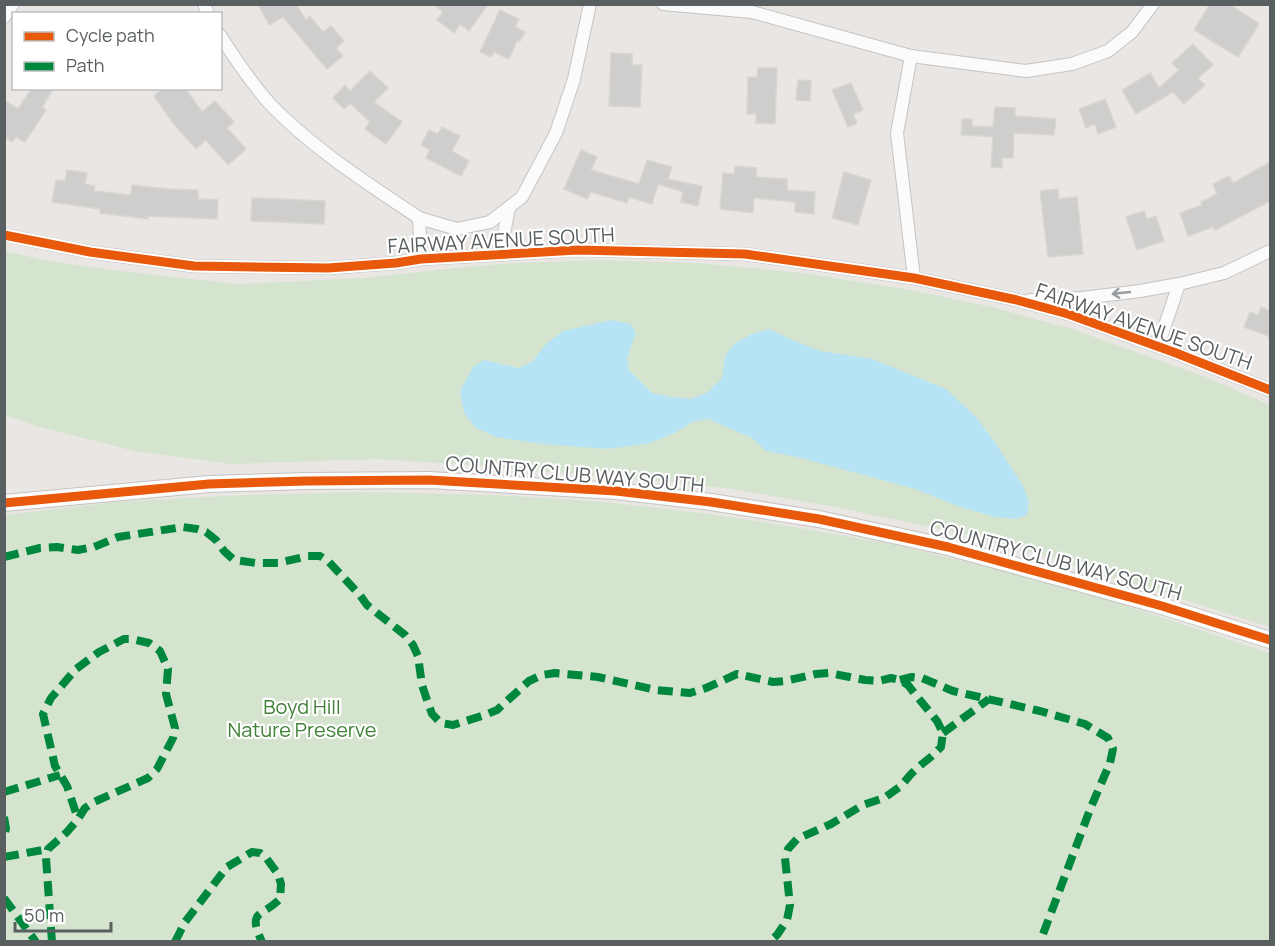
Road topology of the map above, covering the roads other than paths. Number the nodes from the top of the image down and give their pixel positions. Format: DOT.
graph roads {
  1 [pos="13,4"];
  2 [pos="590,4"];
  3 [pos="663,4"];
  4 [pos="1153,4"];
  5 [pos="753,8"];
  6 [pos="4,17"];
  7 [pos="222,38"];
  8 [pos="911,56"];
  9 [pos="508,208"];
  10 [pos="419,218"];
  11 [pos="4,235"];
  12 [pos="1270,251"];
  13 [pos="500,254"];
  14 [pos="421,259"];
  15 [pos="914,278"];
  16 [pos="1179,284"];
  17 [pos="1017,300"];
  18 [pos="1158,346"];
  19 [pos="1270,390"];
  20 [pos="4,503"];
  21 [pos="1270,640"];
  1 -- 6 [label="street"];
  2 -- 9 [label="street"];
  3 -- 5 [label="street"];
  4 -- 8 [label="street"];
  5 -- 8 [label="street"];
  7 -- 10 [label="street"];
  8 -- 15 [label="street"];
  9 -- 10 [label="street"];
  9 -- 13 [label="street"];
  10 -- 14 [label="street"];
  11 -- 14 [label="street, FAIRWAY AVENUE SOUTH"];
  12 -- 16 [label="street"];
  13 -- 14 [label="street, FAIRWAY AVENUE SOUTH"];
  13 -- 15 [label="street, FAIRWAY AVENUE SOUTH"];
  15 -- 17 [label="street, FAIRWAY AVENUE SOUTH"];
  16 -- 17 [label="street, one-way"];
  16 -- 18 [label="street"];
  17 -- 18 [label="street, FAIRWAY AVENUE SOUTH"];
  18 -- 19 [label="street, FAIRWAY AVENUE SOUTH"];
  20 -- 21 [label="street, COUNTRY CLUB WAY SOUTH"];
}
